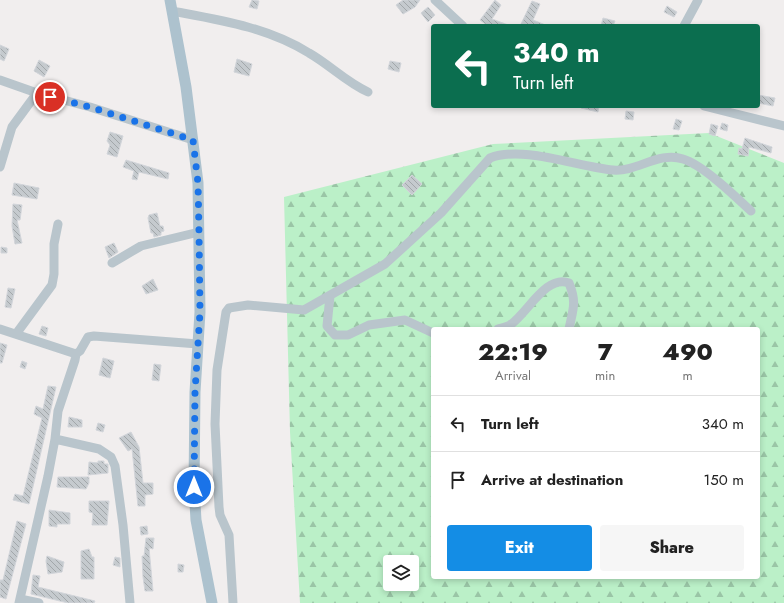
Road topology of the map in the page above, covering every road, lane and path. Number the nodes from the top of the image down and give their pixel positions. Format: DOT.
graph roads {
  1 [pos="698,0"];
  2 [pos="441,2"];
  3 [pos="171,5"];
  4 [pos="461,24"];
  5 [pos="685,24"];
  6 [pos="0,80"];
  7 [pos="368,92"];
  8 [pos="37,93"];
  9 [pos="712,108"];
  10 [pos="784,126"];
  11 [pos="193,140"];
  12 [pos="0,167"];
  13 [pos="751,210"];
  14 [pos="58,224"];
  15 [pos="199,232"];
  16 [pos="112,263"];
  17 [pos="330,296"];
  18 [pos="504,327"];
  19 [pos="570,327"];
  20 [pos="0,329"];
  21 [pos="431,333"];
  22 [pos="16,334"];
  23 [pos="198,344"];
  24 [pos="76,354"];
  25 [pos="55,439"];
  26 [pos="20,601"];
  27 [pos="39,603"];
  28 [pos="130,603"];
  29 [pos="212,603"];
  30 [pos="233,603"];
  1 -- 5 [label="street"];
  2 -- 4 [label="street"];
  3 -- 7 [label="street"];
  3 -- 11 [label="main road"];
  6 -- 8 [label="street"];
  8 -- 11 [label="street"];
  8 -- 12 [label="street"];
  9 -- 10 [label="street"];
  11 -- 15 [label="main road"];
  13 -- 17 [label="street"];
  14 -- 22 [label="street"];
  15 -- 16 [label="street"];
  15 -- 23 [label="main road"];
  17 -- 21 [label="street"];
  17 -- 30 [label="street"];
  18 -- 19 [label="street"];
  20 -- 22 [label="street"];
  22 -- 24 [label="street"];
  23 -- 24 [label="street"];
  23 -- 29 [label="main road"];
  24 -- 25 [label="street"];
  25 -- 26 [label="street"];
  25 -- 28 [label="street"];
  26 -- 27 [label="street"];
}
